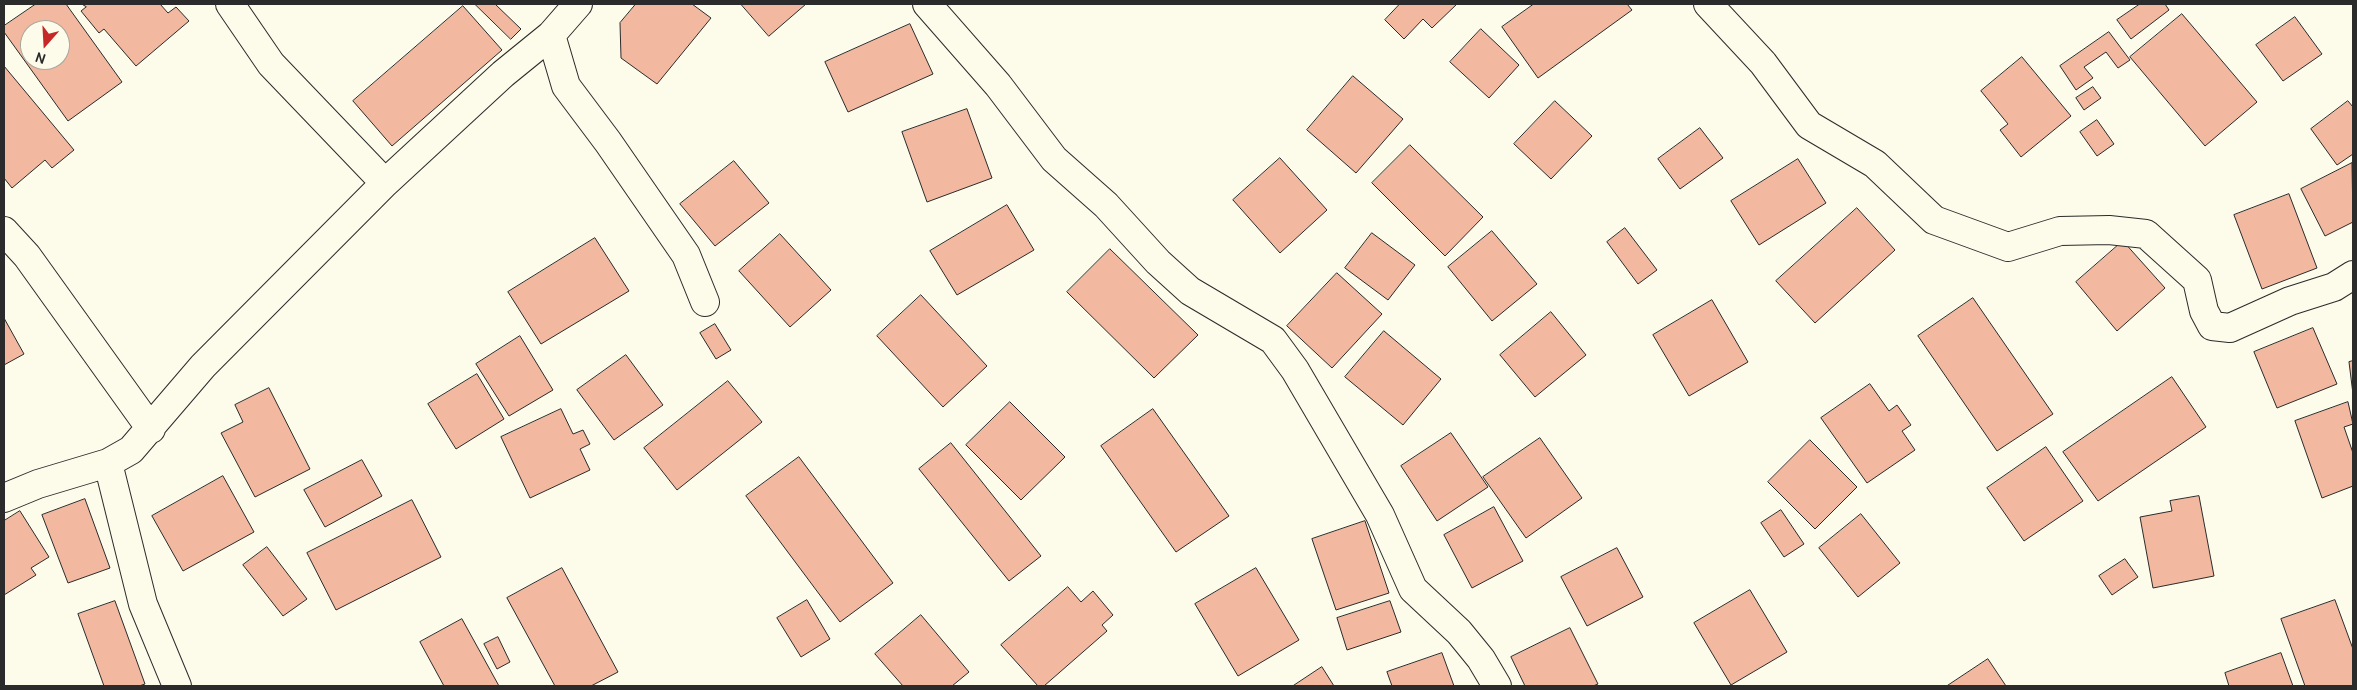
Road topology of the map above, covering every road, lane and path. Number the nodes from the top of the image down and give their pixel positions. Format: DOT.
graph roads {
  1 [pos="230,4"];
  2 [pos="578,4"];
  3 [pos="927,4"];
  4 [pos="1708,4"];
  5 [pos="551,35"];
  6 [pos="385,183"];
  7 [pos="4,231"];
  8 [pos="2353,275"];
  9 [pos="705,302"];
  10 [pos="151,429"];
  11 [pos="108,463"];
  12 [pos="4,498"];
  13 [pos="178,686"];
  14 [pos="1497,686"];
  1 -- 6 [label="street"];
  2 -- 5 [label="street"];
  3 -- 14 [label="street"];
  4 -- 8 [label="street"];
  5 -- 6 [label="street"];
  5 -- 9 [label="street"];
  6 -- 10 [label="street"];
  7 -- 10 [label="street"];
  10 -- 11 [label="street"];
  11 -- 12 [label="street"];
  11 -- 13 [label="street"];
}
